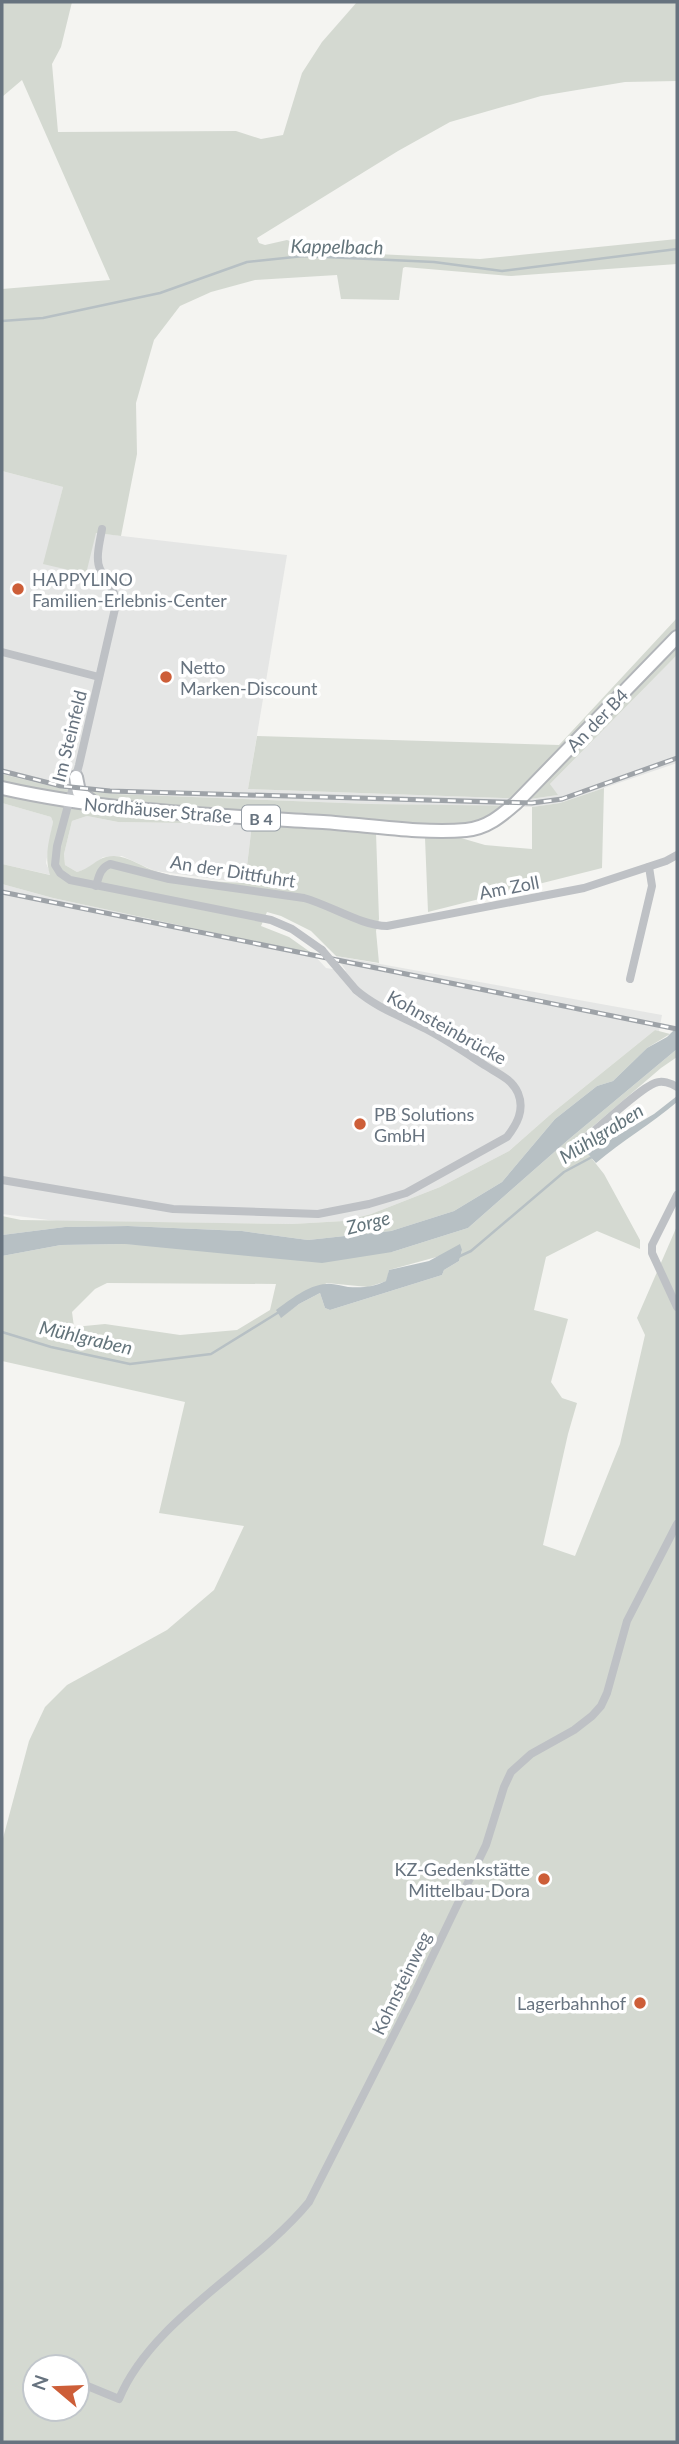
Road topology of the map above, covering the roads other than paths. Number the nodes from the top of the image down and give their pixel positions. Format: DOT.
graph roads {
  1 [pos="102,529"];
  2 [pos="677,637"];
  3 [pos="2,652"];
  4 [pos="99,677"];
  5 [pos="76,777"];
  6 [pos="2,788"];
  7 [pos="69,802"];
  8 [pos="516,803"];
  9 [pos="97,805"];
  10 [pos="677,855"];
  11 [pos="649,867"];
  12 [pos="96,886"];
  13 [pos="374,926"];
  14 [pos="630,979"];
  15 [pos="677,1087"];
  16 [pos="588,1136"];
  17 [pos="2,1180"];
  18 [pos="677,1195"];
  19 [pos="677,1307"];
  20 [pos="677,1524"];
  21 [pos="91,2387"];
  1 -- 4 [label="street, Im Steinfeld"];
  2 -- 8 [label="main road, An der B4 / B 4"];
  3 -- 4 [label="street, Im Steinfeld"];
  4 -- 5 [label="street, Im Steinfeld"];
  5 -- 7 [label="street, Im Steinfeld"];
  5 -- 9 [label="main road"];
  6 -- 7 [label="main road, Nordhäuser Straße / B 4"];
  7 -- 9 [label="main road, Nordhäuser Straße / B 4"];
  7 -- 12 [label="street, Kohnsteinbrücke"];
  8 -- 9 [label="main road, Nordhäuser Straße / B 4"];
  10 -- 11 [label="street, Am Zoll"];
  11 -- 13 [label="street, Am Zoll"];
  11 -- 14 [label="street"];
  12 -- 13 [label="street, An der Dittfuhrt"];
  12 -- 17 [label="street, Kohnsteinbrücke, bridge"];
  15 -- 16 [label="street"];
  18 -- 19 [label="street"];
  20 -- 21 [label="street, Kohnsteinweg"];
}
